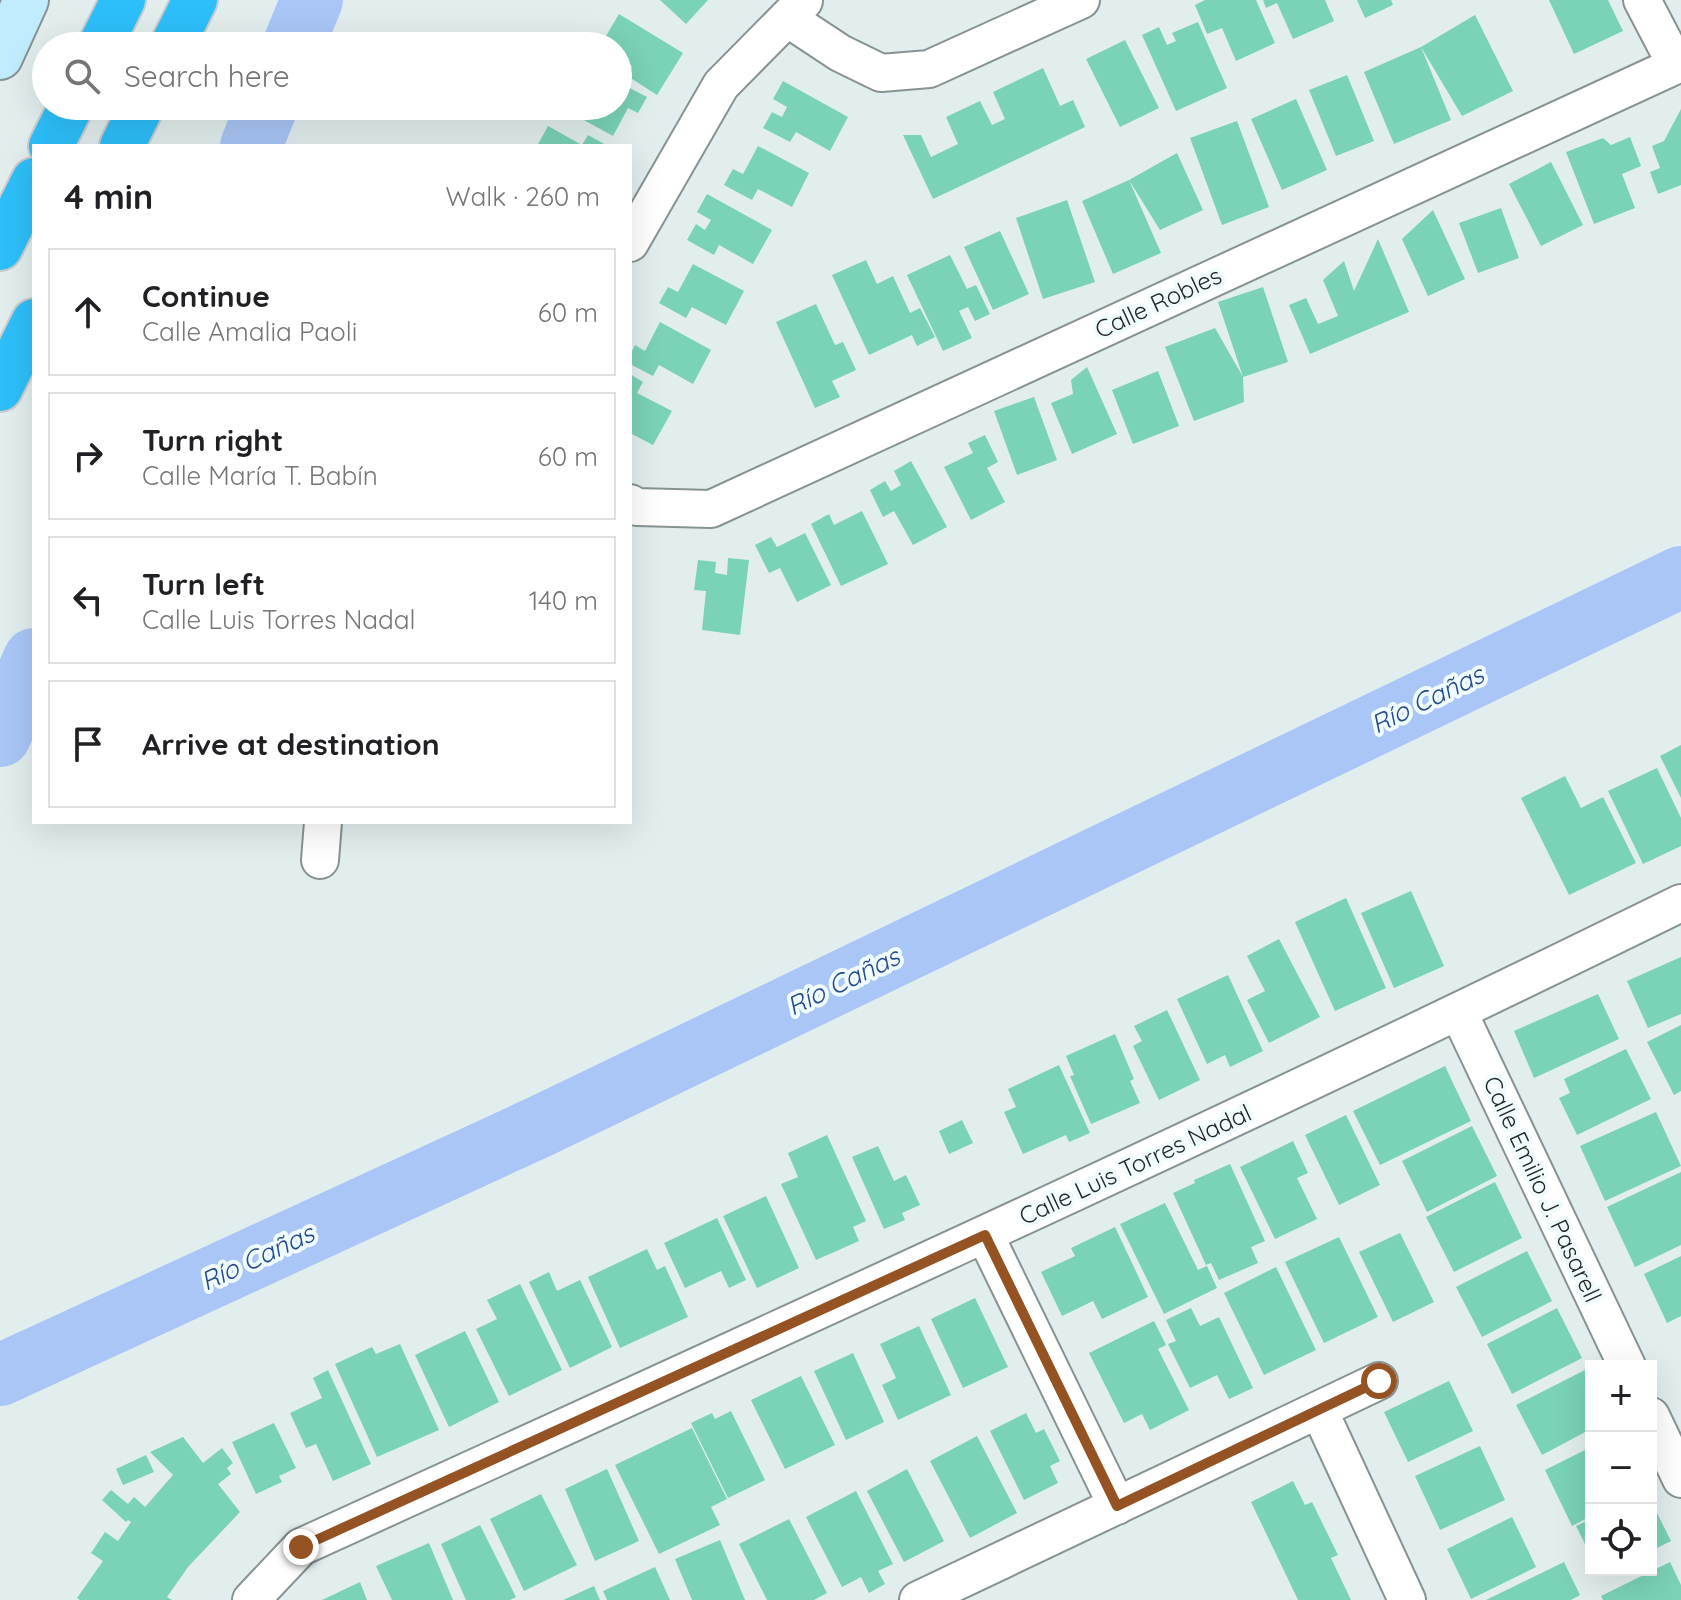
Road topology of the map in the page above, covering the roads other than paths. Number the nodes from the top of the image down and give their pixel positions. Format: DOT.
graph roads {
  1 [pos="26,0"];
  2 [pos="123,0"];
  3 [pos="195,0"];
  4 [pos="1081,0"];
  5 [pos="1642,0"];
  6 [pos="796,9"];
  7 [pos="107,32"];
  8 [pos="179,32"];
  9 [pos="0,57"];
  10 [pos="1678,64"];
  11 [pos="64,120"];
  12 [pos="135,120"];
  13 [pos="52,144"];
  14 [pos="123,144"];
  15 [pos="32,184"];
  16 [pos="632,240"];
  17 [pos="0,248"];
  18 [pos="32,325"];
  19 [pos="0,389"];
  20 [pos="632,504"];
  21 [pos="323,824"];
  22 [pos="320,860"];
  23 [pos="1681,903"];
  24 [pos="1459,1013"];
  25 [pos="985,1235"];
  26 [pos="1624,1360"];
  27 [pos="1379,1381"];
  28 [pos="1319,1410"];
  29 [pos="1657,1429"];
  30 [pos="1681,1479"];
  31 [pos="1117,1506"];
  32 [pos="251,1600"];
  33 [pos="918,1600"];
  34 [pos="1407,1600"];
  1 -- 9 [label="street"];
  2 -- 7 [label="highway"];
  3 -- 8 [label="highway"];
  4 -- 6 [label="street"];
  5 -- 10 [label="street"];
  6 -- 16 [label="street"];
  10 -- 20 [label="street, Calle Robles"];
  11 -- 13 [label="highway"];
  12 -- 14 [label="highway"];
  15 -- 17 [label="highway"];
  18 -- 19 [label="highway"];
  21 -- 22 [label="street"];
  23 -- 24 [label="street, Calle Luis Torres Nadal"];
  24 -- 25 [label="street, Calle Luis Torres Nadal"];
  24 -- 26 [label="street, Calle Emilio J. Pasarell"];
  25 -- 31 [label="street"];
  25 -- 32 [label="street, Calle Luis Torres Nadal"];
  27 -- 28 [label="street"];
  28 -- 31 [label="street"];
  28 -- 34 [label="street"];
  29 -- 30 [label="street"];
  31 -- 33 [label="street"];
}
